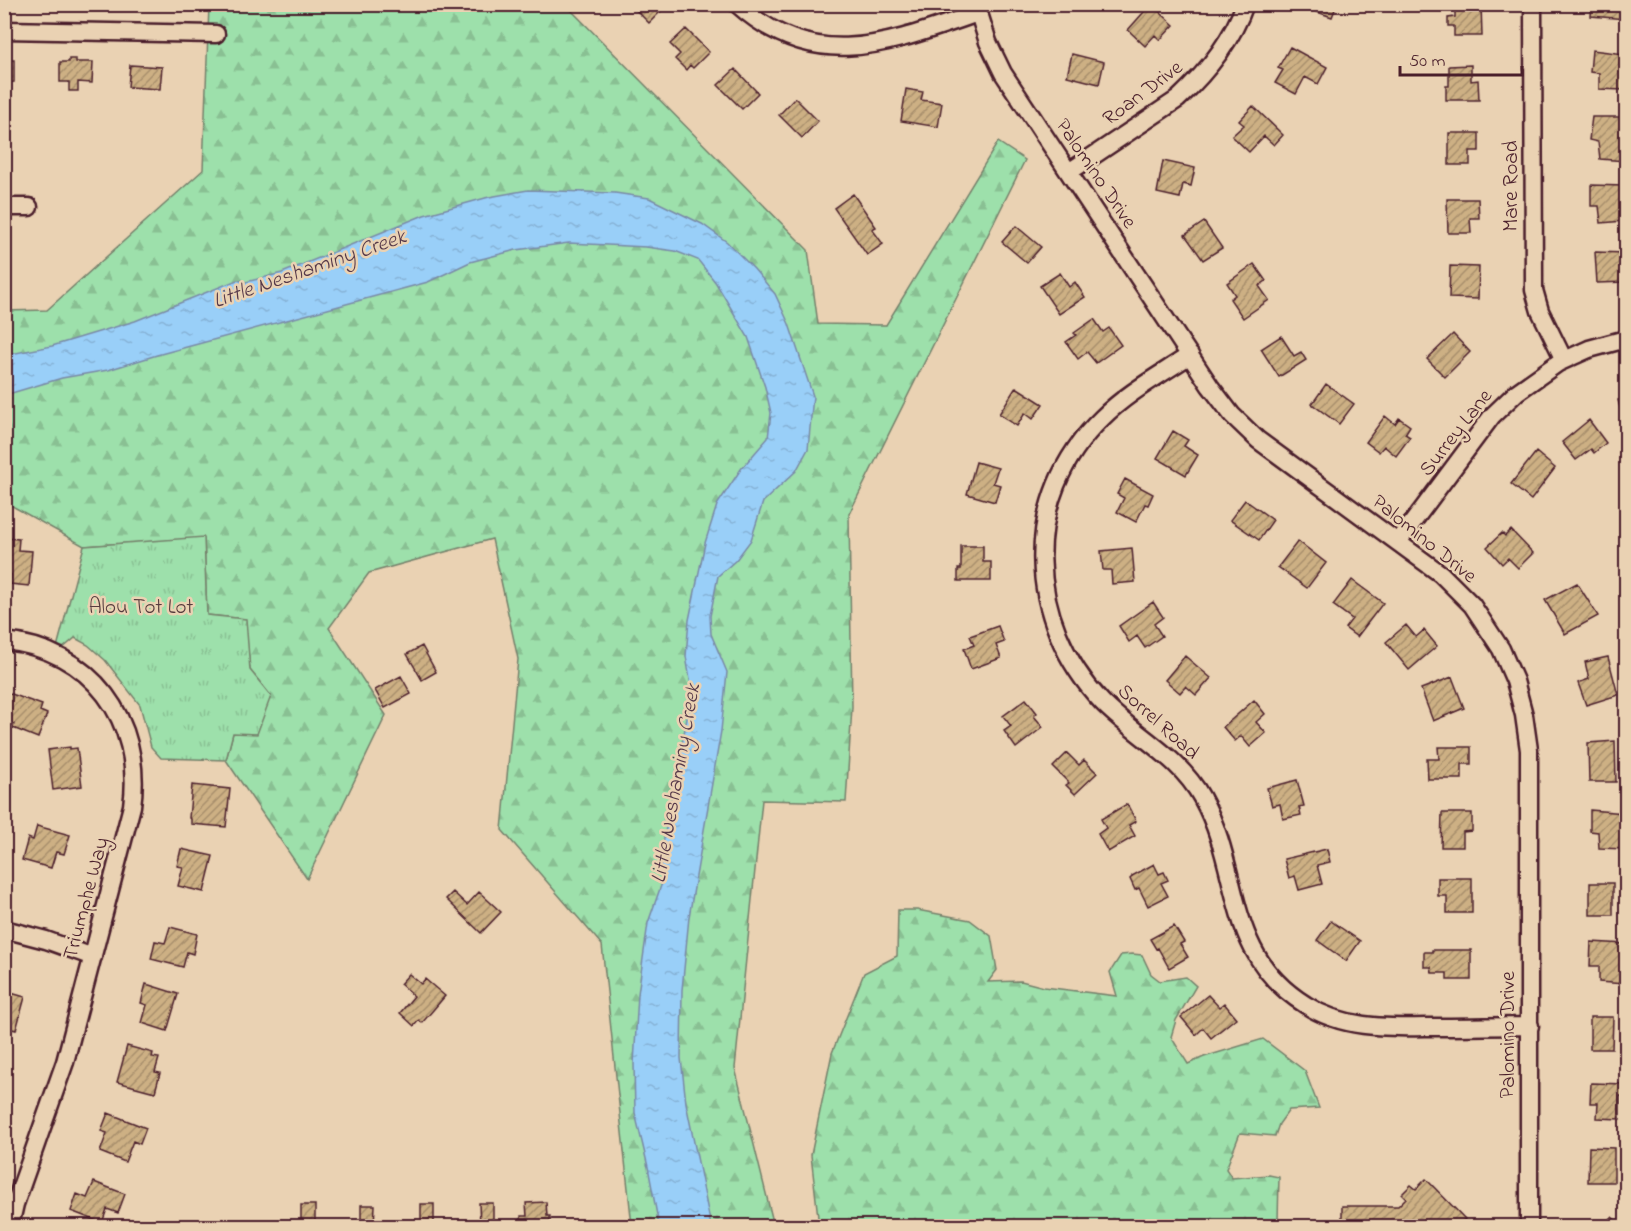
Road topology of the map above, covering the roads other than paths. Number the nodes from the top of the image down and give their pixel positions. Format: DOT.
graph roads {
  1 [pos="737,4"];
  2 [pos="1245,4"];
  3 [pos="1533,4"];
  4 [pos="977,9"];
  5 [pos="4,30"];
  6 [pos="216,34"];
  7 [pos="1069,172"];
  8 [pos="4,207"];
  9 [pos="29,207"];
  10 [pos="1626,339"];
  11 [pos="1190,355"];
  12 [pos="1564,360"];
  13 [pos="1398,542"];
  14 [pos="4,641"];
  15 [pos="4,929"];
  16 [pos="93,957"];
  17 [pos="1530,1026"];
  18 [pos="9,1219"];
  19 [pos="1529,1227"];
  1 -- 4 [label="street"];
  2 -- 7 [label="street, Roan Drive"];
  3 -- 12 [label="street, Mare Road"];
  4 -- 7 [label="street, Palomino Drive"];
  5 -- 6 [label="street"];
  7 -- 11 [label="street, Palomino Drive"];
  8 -- 9 [label="street"];
  10 -- 12 [label="street, Surrey Lane"];
  11 -- 13 [label="street, Palomino Drive"];
  11 -- 17 [label="street, Sorrel Road"];
  12 -- 13 [label="street, Surrey Lane"];
  13 -- 17 [label="street, Palomino Drive"];
  14 -- 16 [label="street, Triumphe Way"];
  15 -- 16 [label="street"];
  16 -- 18 [label="street, Triumphe Way"];
  17 -- 19 [label="street, Palomino Drive"];
}
